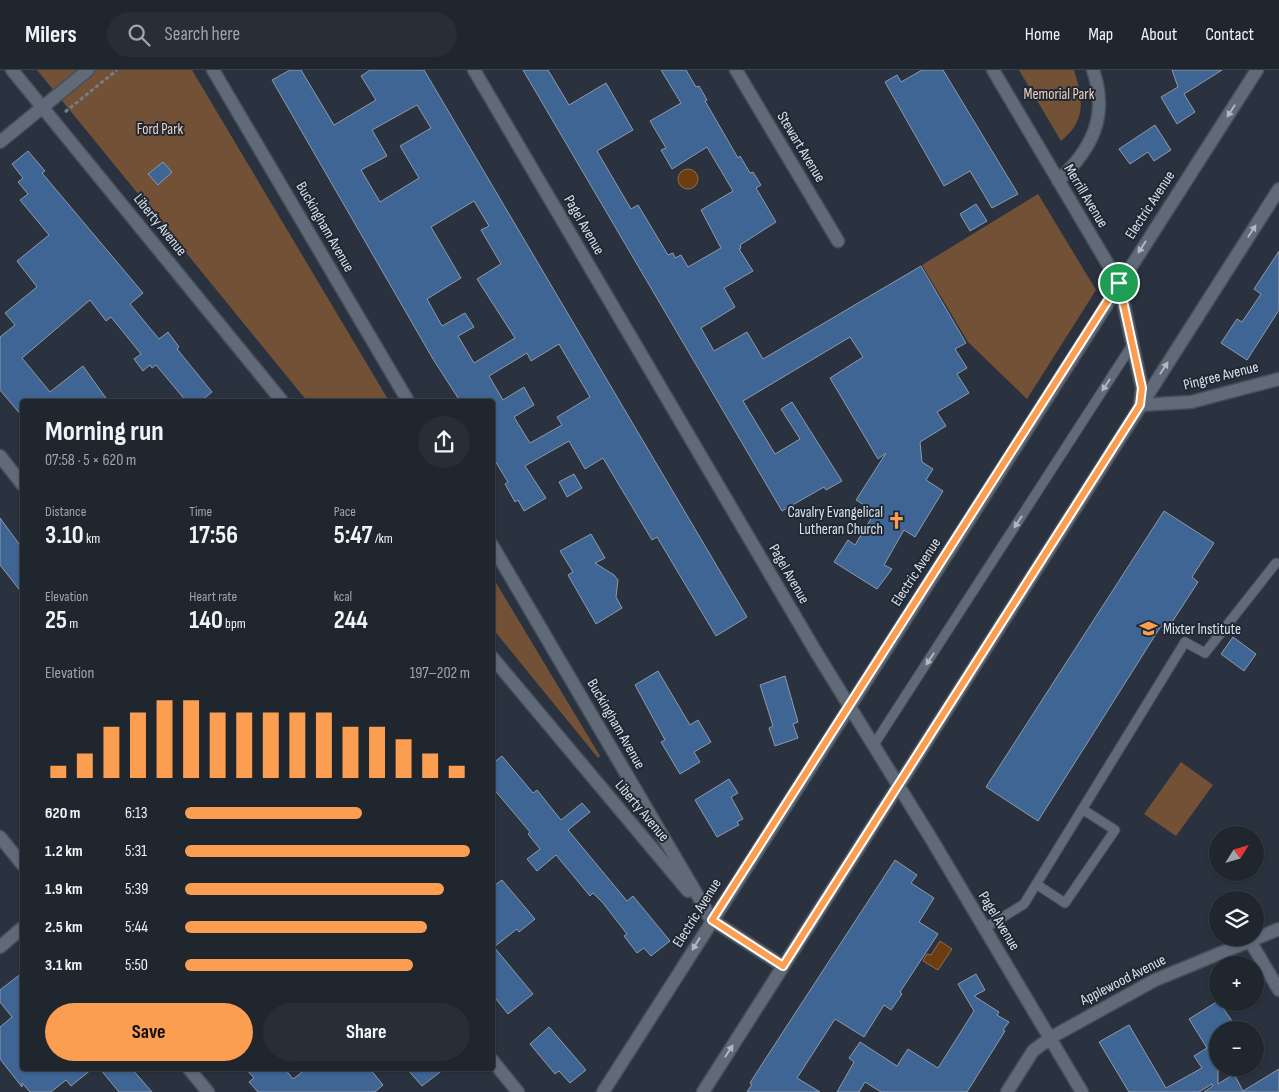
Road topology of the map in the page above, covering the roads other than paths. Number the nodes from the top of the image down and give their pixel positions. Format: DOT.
graph roads {
  1 [pos="12,70"];
  2 [pos="88,70"];
  3 [pos="213,70"];
  4 [pos="474,70"];
  5 [pos="736,70"];
  6 [pos="993,70"];
  7 [pos="1092,70"];
  8 [pos="1257,70"];
  9 [pos="42,107"];
  10 [pos="0,142"];
  11 [pos="1058,181"];
  12 [pos="1279,189"];
  13 [pos="838,241"];
  14 [pos="1119,283"];
  15 [pos="1132,344"];
  16 [pos="1279,378"];
  17 [pos="280,399"];
  18 [pos="407,399"];
  19 [pos="1140,405"];
  20 [pos="0,456"];
  21 [pos="20,481"];
  22 [pos="495,549"];
  23 [pos="1276,563"];
  24 [pos="495,661"];
  25 [pos="849,706"];
  26 [pos="873,746"];
  27 [pos="898,785"];
  28 [pos="1082,809"];
  29 [pos="0,837"];
  30 [pos="20,862"];
  31 [pos="1036,884"];
  32 [pos="712,920"];
  33 [pos="985,928"];
  34 [pos="20,930"];
  35 [pos="1279,930"];
  36 [pos="1264,936"];
  37 [pos="1238,946"];
  38 [pos="1253,946"];
  39 [pos="0,947"];
  40 [pos="783,966"];
  41 [pos="1279,990"];
  42 [pos="1050,1038"];
  43 [pos="495,1064"];
  44 [pos="191,1071"];
  45 [pos="208,1092"];
  46 [pos="518,1092"];
  47 [pos="604,1092"];
  48 [pos="703,1092"];
  49 [pos="1007,1092"];
  50 [pos="1082,1092"];
  1 -- 9 [label="street, Liberty Avenue"];
  2 -- 9 [label="street"];
  3 -- 18 [label="street, Buckingham Avenue"];
  4 -- 25 [label="street, Pagel Avenue"];
  5 -- 13 [label="street, Stewart Avenue"];
  6 -- 11 [label="street, Merrill Avenue"];
  7 -- 11 [label="street"];
  8 -- 14 [label="street, Electric Avenue, one-way"];
  9 -- 10 [label="street"];
  9 -- 17 [label="street, Liberty Avenue"];
  11 -- 14 [label="street, Merrill Avenue"];
  19 -- 12 [label="street, one-way"];
  14 -- 15 [label="street, Merrill Avenue"];
  14 -- 25 [label="street, Electric Avenue"];
  15 -- 19 [label="street, Merrill Avenue"];
  15 -- 26 [label="lane, one-way"];
  16 -- 19 [label="street, Pingree Avenue"];
  19 -- 27 [label="street"];
  20 -- 21 [label="street"];
  22 -- 32 [label="street, Buckingham Avenue"];
  23 -- 28 [label="lane"];
  24 -- 32 [label="street, Liberty Avenue"];
  25 -- 26 [label="street, Pagel Avenue"];
  25 -- 32 [label="street, Electric Avenue"];
  26 -- 27 [label="street, Pagel Avenue"];
  27 -- 33 [label="street, Pagel Avenue"];
  27 -- 40 [label="street"];
  28 -- 31 [label="lane"];
  28 -- 31 [label="lane"];
  29 -- 30 [label="street"];
  31 -- 33 [label="lane"];
  32 -- 40 [label="street, Liberty Avenue"];
  32 -- 47 [label="street, Electric Avenue, one-way"];
  33 -- 42 [label="street, Pagel Avenue"];
  34 -- 39 [label="street"];
  35 -- 36 [label="street, Applewood Avenue"];
  37 -- 42 [label="street, Applewood Avenue"];
  38 -- 41 [label="street"];
  48 -- 40 [label="street, one-way"];
  42 -- 49 [label="street, Applewood Avenue"];
  42 -- 50 [label="street, Pagel Avenue"];
  43 -- 46 [label="street"];
  44 -- 45 [label="street"];
}
